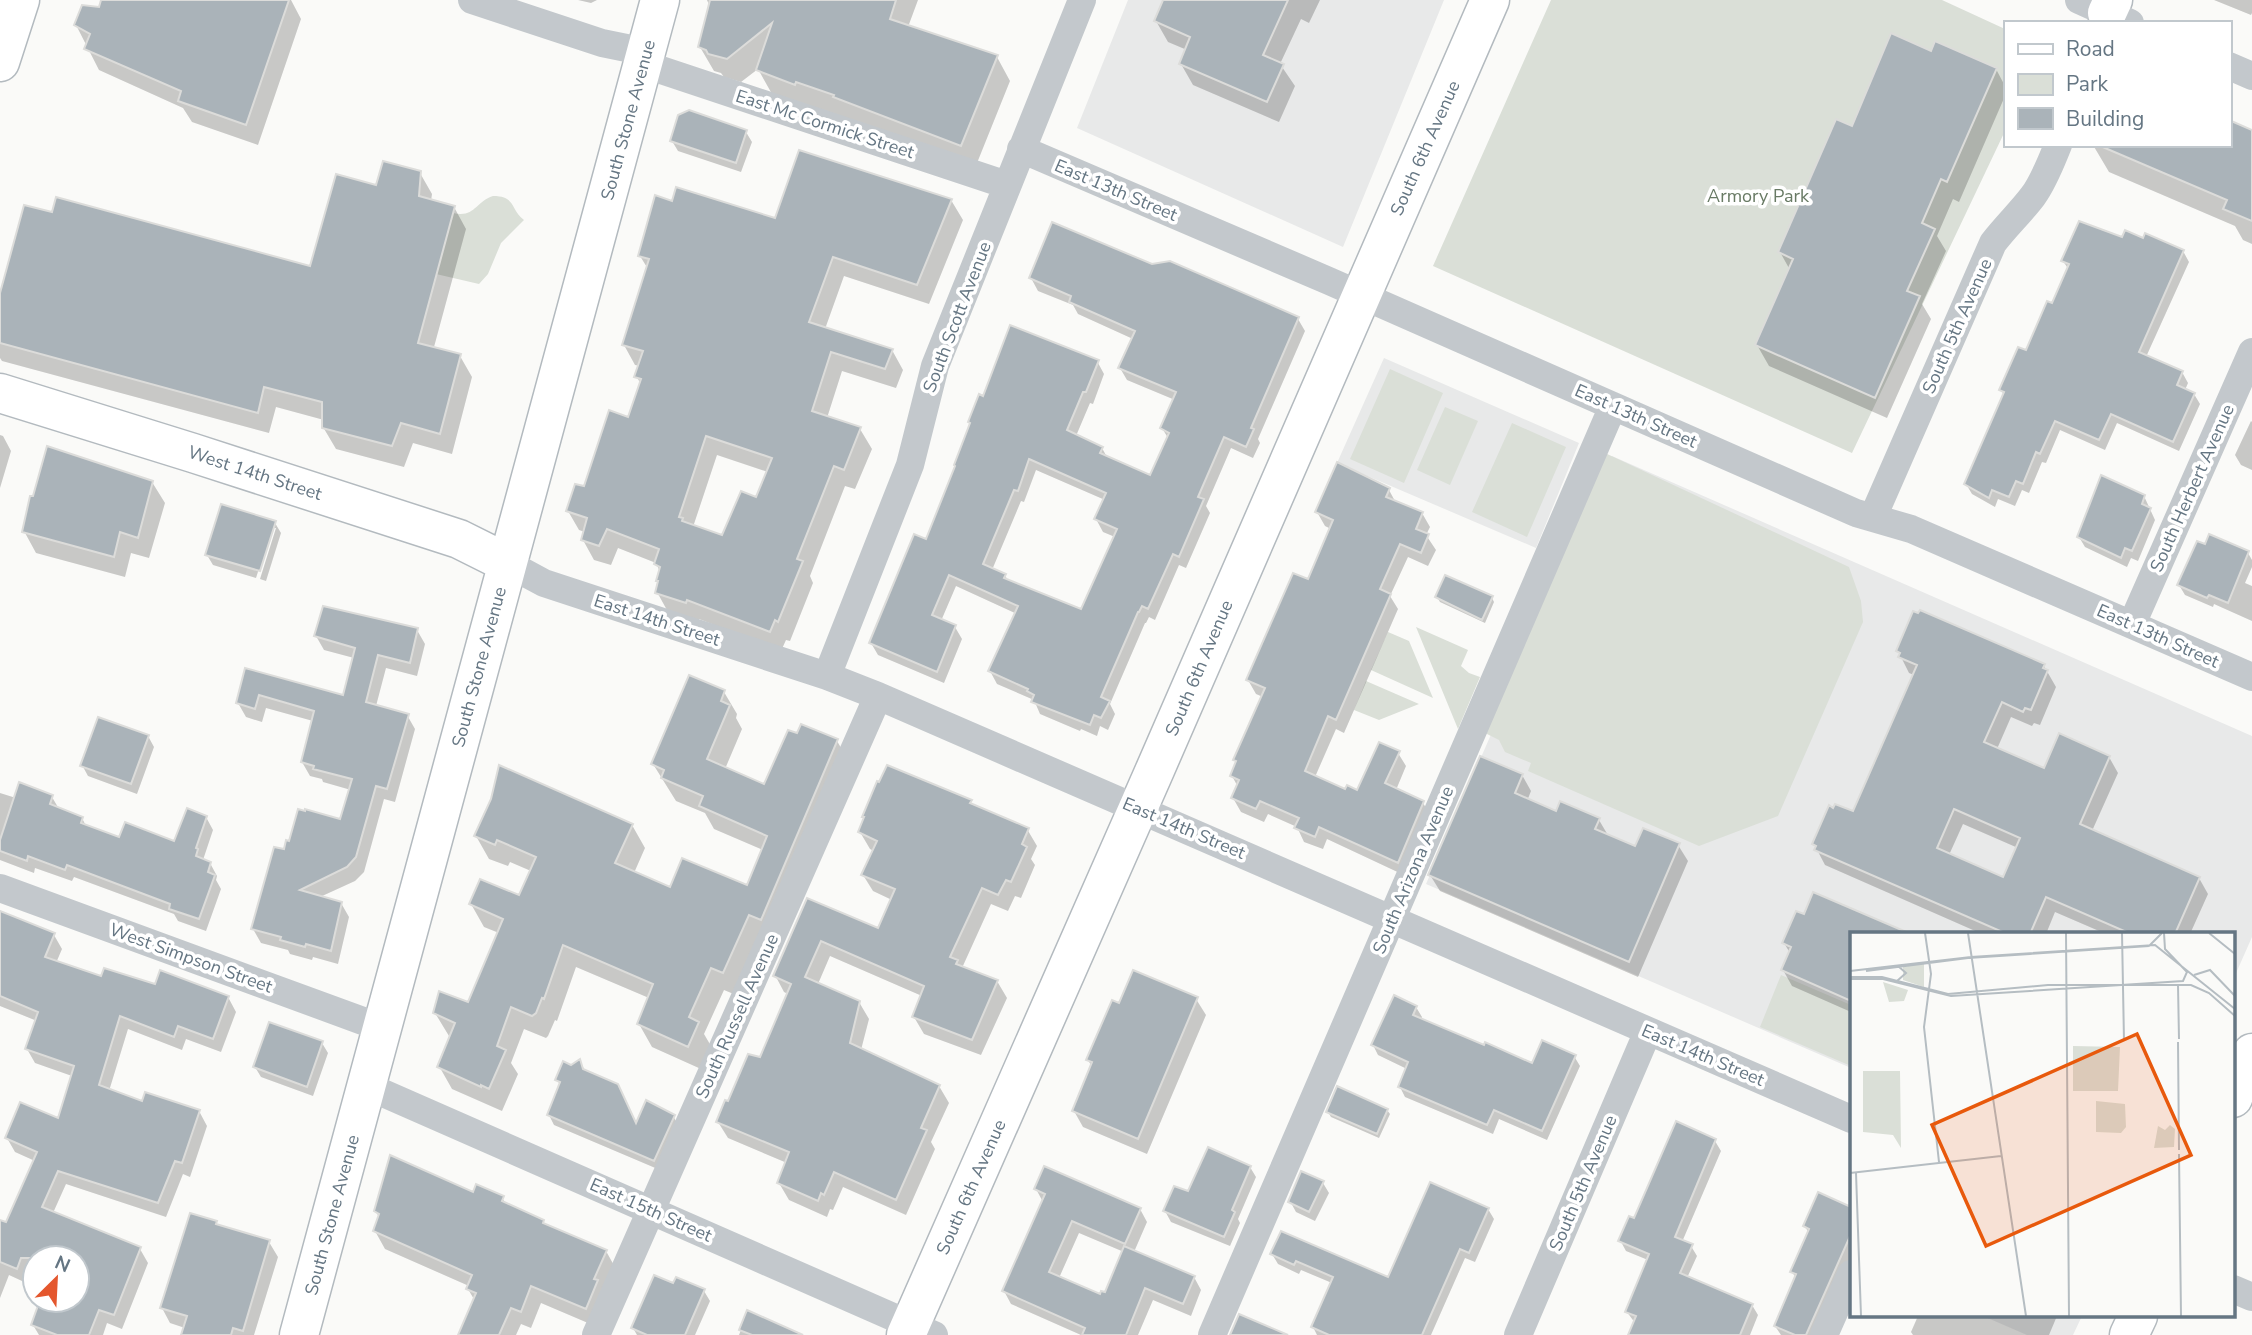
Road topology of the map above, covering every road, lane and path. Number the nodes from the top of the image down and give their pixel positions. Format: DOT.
graph roads {
  1 [pos="20,0"];
  2 [pos="472,0"];
  3 [pos="660,0"];
  4 [pos="1082,0"];
  5 [pos="1490,0"];
  6 [pos="644,58"];
  7 [pos="0,62"];
  8 [pos="2231,67"];
  9 [pos="2252,76"];
  10 [pos="2057,147"];
  11 [pos="1021,149"];
  12 [pos="1007,185"];
  13 [pos="1361,295"];
  14 [pos="2252,352"];
  15 [pos="0,393"];
  16 [pos="1613,405"];
  17 [pos="1873,517"];
  18 [pos="507,563"];
  19 [pos="2132,625"];
  20 [pos="827,676"];
  21 [pos="2252,677"];
  22 [pos="878,696"];
  23 [pos="1138,808"];
  24 [pos="0,888"];
  25 [pos="1392,918"];
  26 [pos="382,1028"];
  27 [pos="1648,1031"];
  28 [pos="2252,1053"];
  29 [pos="367,1086"];
  30 [pos="2234,1096"];
  31 [pos="1850,1119"];
  32 [pos="651,1210"];
  33 [pos="1850,1275"];
  34 [pos="2234,1289"];
  35 [pos="2252,1297"];
  36 [pos="2136,1318"];
  37 [pos="916,1332"];
  38 [pos="299,1335"];
  39 [pos="596,1335"];
  40 [pos="1212,1335"];
  41 [pos="1518,1335"];
  42 [pos="1824,1335"];
  43 [pos="2129,1335"];
  1 -- 7 [label="street"];
  2 -- 6 [label="street, East Mc Cormick Street"];
  3 -- 6 [label="street, South Stone Avenue"];
  4 -- 11 [label="street, South Scott Avenue"];
  5 -- 13 [label="street, South 6th Avenue"];
  6 -- 12 [label="street, East Mc Cormick Street"];
  6 -- 18 [label="street, South Stone Avenue"];
  8 -- 9 [label="street"];
  10 -- 17 [label="street, South 5th Avenue"];
  11 -- 12 [label="street, South Scott Avenue"];
  11 -- 13 [label="street, East 13th Street"];
  12 -- 20 [label="street, South Scott Avenue"];
  13 -- 16 [label="street, East 13th Street"];
  13 -- 23 [label="street, South 6th Avenue"];
  14 -- 19 [label="street, South Herbert Avenue"];
  15 -- 18 [label="street, West 14th Street"];
  16 -- 17 [label="street, East 13th Street"];
  16 -- 25 [label="street, South Arizona Avenue"];
  17 -- 19 [label="street, East 13th Street"];
  18 -- 20 [label="street, East 14th Street"];
  18 -- 26 [label="street, South Stone Avenue"];
  19 -- 21 [label="street, East 13th Street"];
  20 -- 22 [label="street, East 14th Street"];
  22 -- 23 [label="street, East 14th Street"];
  22 -- 32 [label="street, South Russell Avenue"];
  23 -- 25 [label="street, East 14th Street"];
  23 -- 37 [label="street, South 6th Avenue"];
  24 -- 26 [label="street, West Simpson Street"];
  25 -- 27 [label="street, East 14th Street"];
  25 -- 40 [label="street, South Arizona Avenue"];
  26 -- 29 [label="street, South Stone Avenue"];
  27 -- 31 [label="street, East 14th Street"];
  27 -- 41 [label="street, South 5th Avenue"];
  28 -- 30 [label="street"];
  29 -- 32 [label="street, East 15th Street"];
  29 -- 38 [label="street, South Stone Avenue"];
  32 -- 37 [label="street, East 15th Street"];
  32 -- 39 [label="street, South Russell Avenue"];
  33 -- 42 [label="street"];
  34 -- 35 [label="street"];
  36 -- 43 [label="street"];
}
